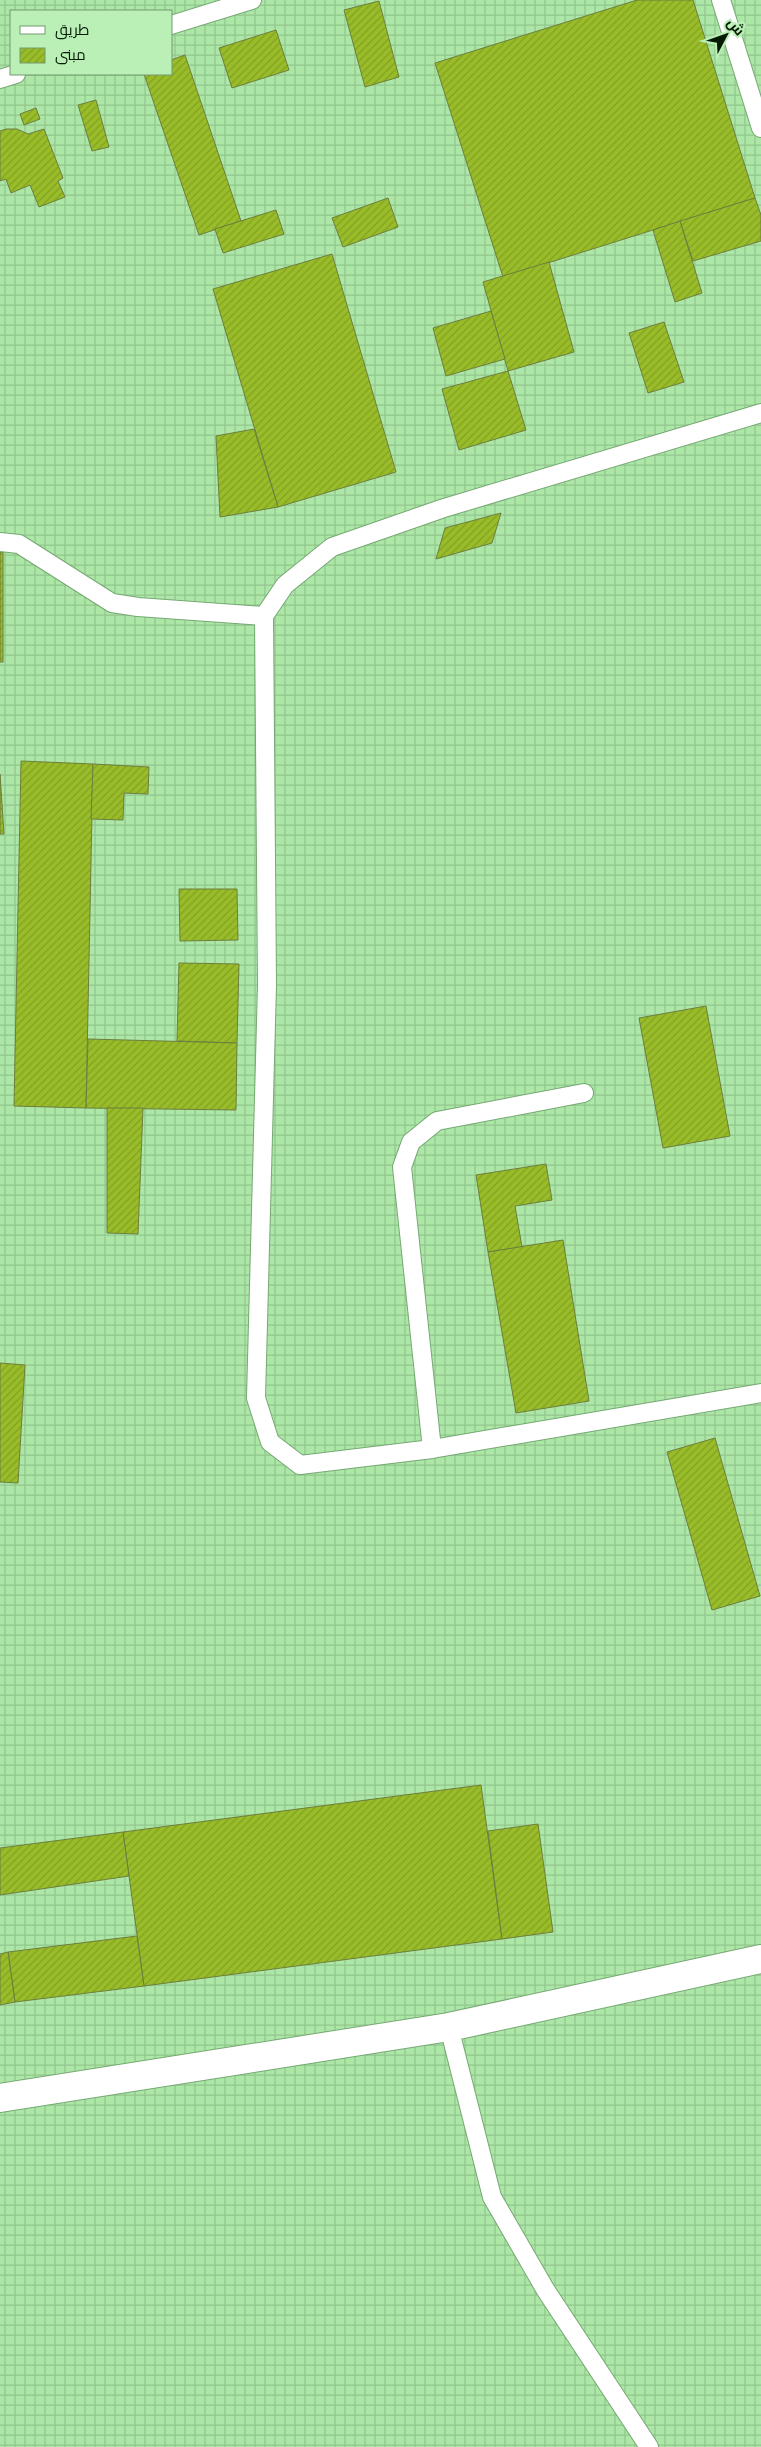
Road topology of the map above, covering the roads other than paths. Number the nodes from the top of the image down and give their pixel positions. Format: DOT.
graph roads {
  1 [pos="252,0"];
  2 [pos="721,0"];
  3 [pos="172,25"];
  4 [pos="13,75"];
  5 [pos="0,79"];
  6 [pos="761,128"];
  7 [pos="761,413"];
  8 [pos="0,542"];
  9 [pos="264,616"];
  10 [pos="584,1093"];
  11 [pos="761,1394"];
  12 [pos="432,1449"];
  13 [pos="761,1959"];
  14 [pos="449,2026"];
  15 [pos="0,2098"];
  16 [pos="649,2447"];
  1 -- 3 [label="lane"];
  2 -- 6 [label="lane"];
  4 -- 5 [label="lane"];
  7 -- 9 [label="lane"];
  8 -- 9 [label="lane"];
  9 -- 12 [label="lane"];
  10 -- 12 [label="lane"];
  11 -- 12 [label="lane"];
  13 -- 14 [label="street"];
  14 -- 15 [label="street"];
  14 -- 16 [label="lane"];
}
